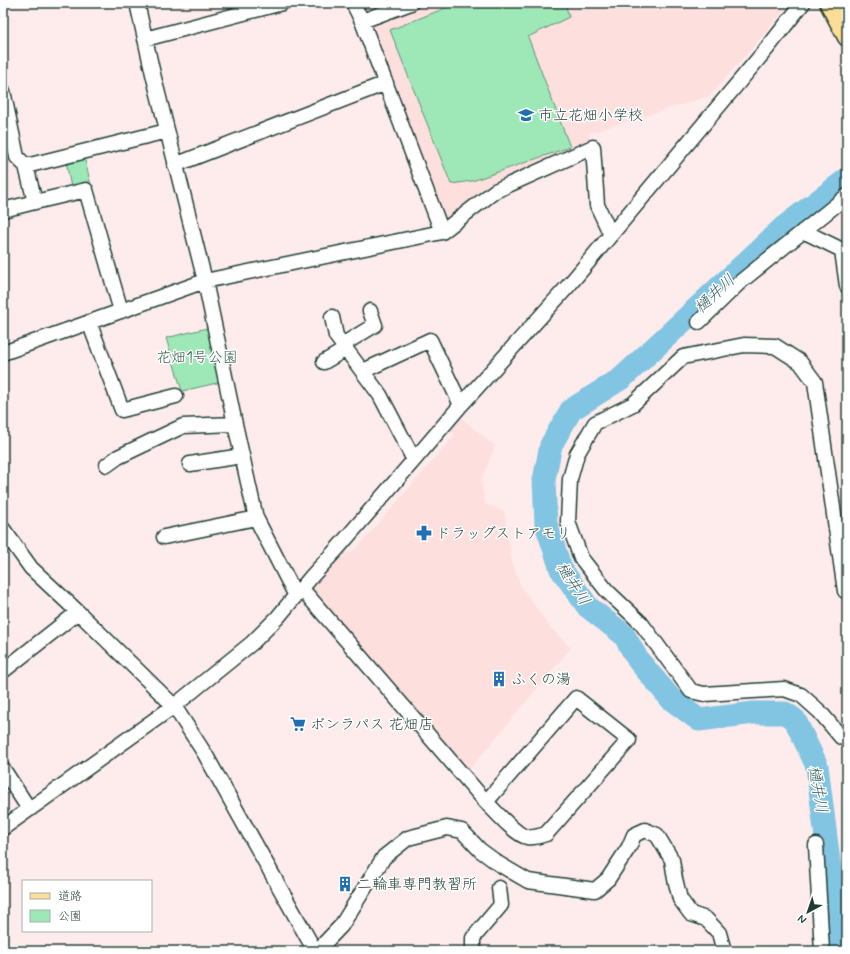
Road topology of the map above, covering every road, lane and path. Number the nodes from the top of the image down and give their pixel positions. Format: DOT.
graph roads {
  1 [pos="137,3"];
  2 [pos="282,3"];
  3 [pos="353,3"];
  4 [pos="411,3"];
  5 [pos="803,3"];
  6 [pos="829,3"];
  7 [pos="362,21"];
  8 [pos="847,37"];
  9 [pos="145,39"];
  10 [pos="386,84"];
  11 [pos="3,91"];
  12 [pos="167,131"];
  13 [pos="176,165"];
  14 [pos="26,166"];
  15 [pos="847,196"];
  16 [pos="35,202"];
  17 [pos="3,210"];
  18 [pos="803,231"];
  19 [pos="442,232"];
  20 [pos="611,235"];
  21 [pos="844,251"];
  22 [pos="205,281"];
  23 [pos="847,286"];
  24 [pos="120,311"];
  25 [pos="370,311"];
  26 [pos="332,317"];
  27 [pos="89,322"];
  28 [pos="699,322"];
  29 [pos="344,347"];
  30 [pos="3,353"];
  31 [pos="324,362"];
  32 [pos="362,371"];
  33 [pos="176,396"];
  34 [pos="460,405"];
  35 [pos="235,424"];
  36 [pos="242,456"];
  37 [pos="414,460"];
  38 [pos="190,464"];
  39 [pos="107,465"];
  40 [pos="256,518"];
  41 [pos="3,529"];
  42 [pos="164,537"];
  43 [pos="299,592"];
  44 [pos="846,593"];
  45 [pos="78,612"];
  46 [pos="3,671"];
  47 [pos="174,706"];
  48 [pos="847,740"];
  49 [pos="3,769"];
  50 [pos="486,802"];
  51 [pos="29,809"];
  52 [pos="3,828"];
  53 [pos="816,845"];
  54 [pos="499,888"];
  55 [pos="316,951"];
  56 [pos="473,951"];
  57 [pos="724,951"];
  58 [pos="822,951"];
  1 -- 9 [label="street"];
  2 -- 9 [label="street"];
  3 -- 7 [label="street"];
  4 -- 7 [label="street"];
  5 -- 20 [label="street"];
  6 -- 8 [label="main road"];
  7 -- 10 [label="street"];
  9 -- 12 [label="street"];
  10 -- 13 [label="street"];
  10 -- 19 [label="street"];
  11 -- 14 [label="street"];
  12 -- 13 [label="street"];
  12 -- 14 [label="street"];
  13 -- 22 [label="street"];
  14 -- 16 [label="street"];
  15 -- 18 [label="street"];
  16 -- 17 [label="street"];
  16 -- 24 [label="street"];
  18 -- 21 [label="street"];
  18 -- 28 [label="street"];
  19 -- 20 [label="street"];
  19 -- 22 [label="street"];
  20 -- 34 [label="street"];
  21 -- 23 [label="street"];
  22 -- 24 [label="street"];
  22 -- 35 [label="street"];
  24 -- 27 [label="street"];
  25 -- 29 [label="street"];
  26 -- 29 [label="street"];
  27 -- 30 [label="street"];
  27 -- 33 [label="street"];
  29 -- 31 [label="street"];
  29 -- 32 [label="street"];
  32 -- 34 [label="street"];
  32 -- 37 [label="street"];
  34 -- 37 [label="street"];
  35 -- 36 [label="street"];
  35 -- 39 [label="street"];
  36 -- 38 [label="street"];
  36 -- 40 [label="street"];
  37 -- 43 [label="street"];
  40 -- 42 [label="street"];
  40 -- 43 [label="street"];
  41 -- 45 [label="street"];
  43 -- 47 [label="street"];
  43 -- 50 [label="street"];
  44 -- 48 [label="street"];
  45 -- 46 [label="street"];
  45 -- 47 [label="street"];
  47 -- 51 [label="street"];
  47 -- 55 [label="street"];
  49 -- 51 [label="street"];
  50 -- 50 [label="street"];
  51 -- 52 [label="street"];
  53 -- 58 [label="street"];
  54 -- 56 [label="street"];
  55 -- 57 [label="street"];
}
